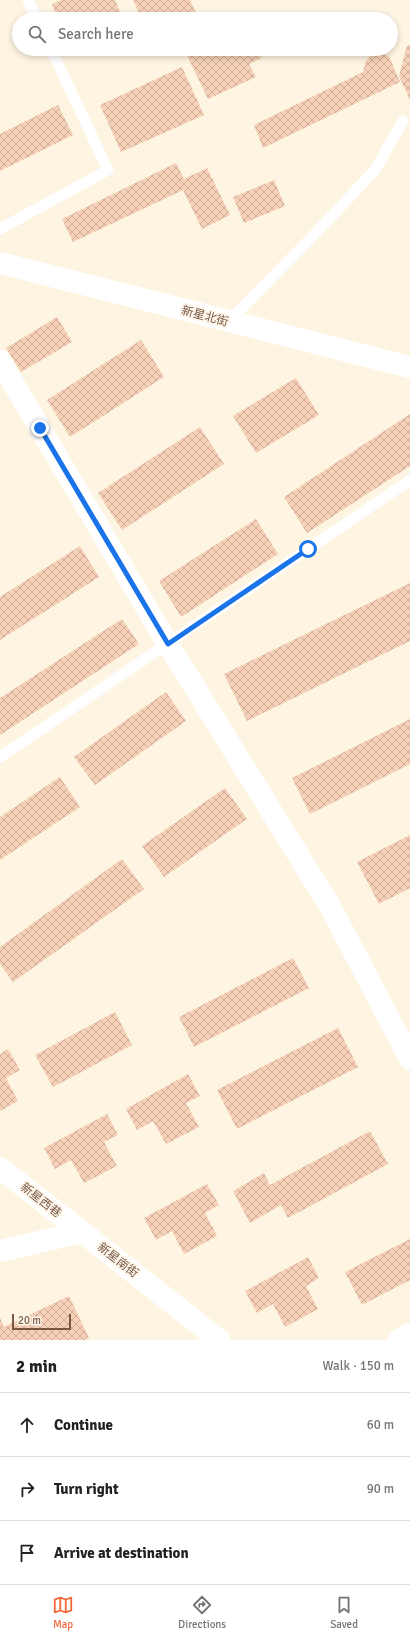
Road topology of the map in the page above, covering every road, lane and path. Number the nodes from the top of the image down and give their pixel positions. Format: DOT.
graph roads {
  1 [pos="28,0"];
  2 [pos="34,12"];
  3 [pos="54,56"];
  4 [pos="403,121"];
  5 [pos="0,229"];
  6 [pos="0,263"];
  7 [pos="227,322"];
  8 [pos="0,361"];
  9 [pos="410,367"];
  10 [pos="410,480"];
  11 [pos="168,644"];
  12 [pos="0,757"];
  13 [pos="410,1059"];
  14 [pos="0,1168"];
  15 [pos="82,1232"];
  16 [pos="0,1251"];
  17 [pos="410,1334"];
  18 [pos="220,1340"];
  19 [pos="399,1340"];
  1 -- 2 [label="lane"];
  3 -- 5 [label="lane"];
  4 -- 7 [label="lane"];
  6 -- 7 [label="street, 新星北街"];
  7 -- 9 [label="street, 新星北街"];
  8 -- 11 [label="street"];
  10 -- 11 [label="lane"];
  11 -- 12 [label="lane"];
  11 -- 13 [label="street"];
  14 -- 15 [label="street, 新星西巷"];
  15 -- 16 [label="street"];
  15 -- 18 [label="street, 新星南街"];
  17 -- 19 [label="street"];
}
